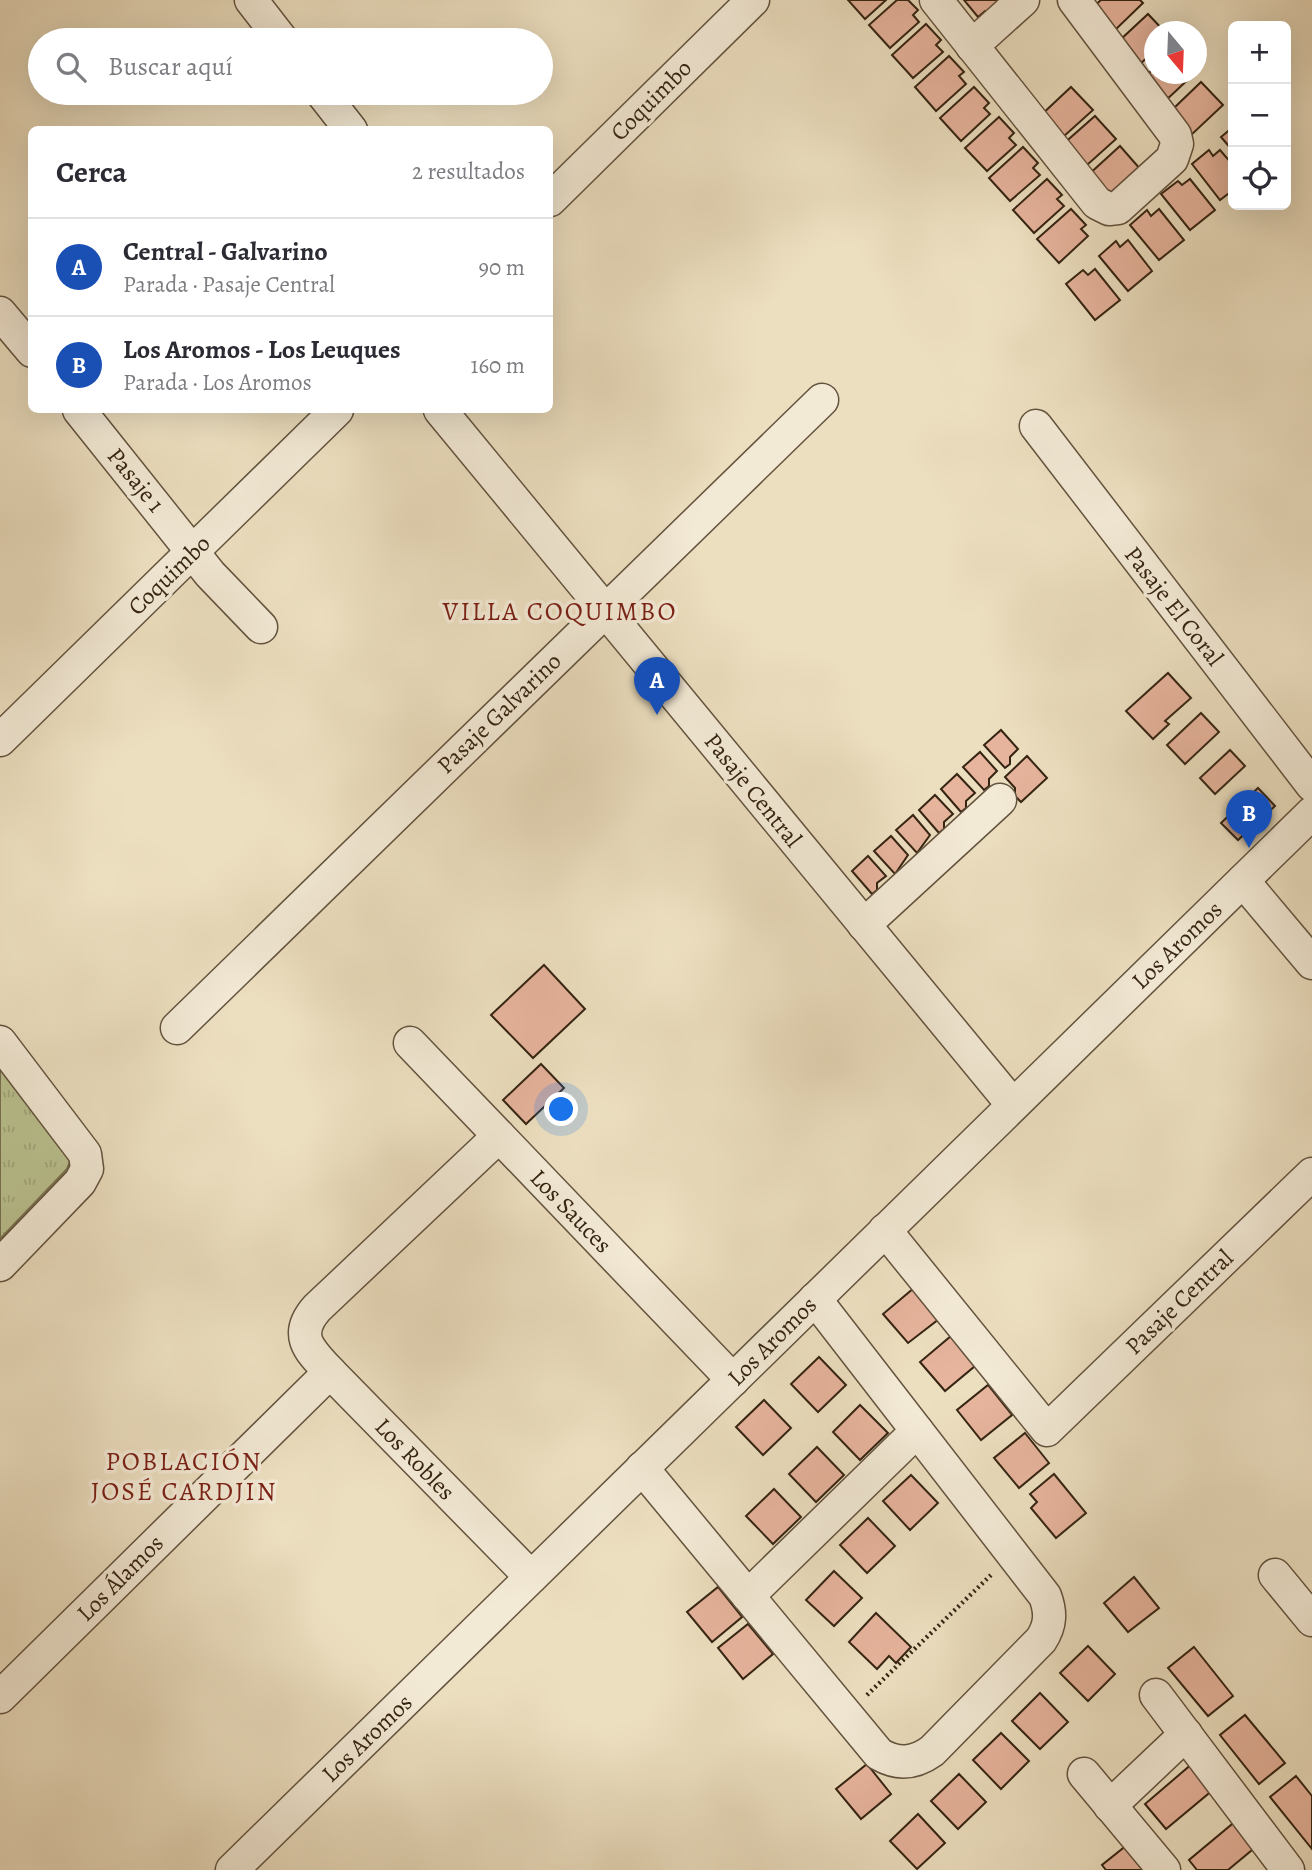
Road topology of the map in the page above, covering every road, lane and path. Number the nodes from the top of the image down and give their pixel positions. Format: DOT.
graph roads {
  1 [pos="251,0"];
  2 [pos="752,0"];
  3 [pos="936,0"];
  4 [pos="1023,0"];
  5 [pos="1074,0"];
  6 [pos="273,28"];
  7 [pos="972,46"];
  8 [pos="331,105"];
  9 [pos="348,126"];
  10 [pos="553,197"];
  11 [pos="0,313"];
  12 [pos="28,346"];
  13 [pos="822,400"];
  14 [pos="81,413"];
  15 [pos="334,413"];
  16 [pos="442,413"];
  17 [pos="1036,426"];
  18 [pos="194,550"];
  19 [pos="605,610"];
  20 [pos="261,627"];
  21 [pos="0,740"];
  22 [pos="1312,785"];
  23 [pos="1000,800"];
  24 [pos="1312,813"];
  25 [pos="1243,880"];
  26 [pos="864,925"];
  27 [pos="1312,963"];
  28 [pos="177,1028"];
  29 [pos="410,1043"];
  30 [pos="2,1047"];
  31 [pos="1013,1105"];
  32 [pos="499,1136"];
  33 [pos="1312,1174"];
  34 [pos="885,1230"];
  35 [pos="0,1265"];
  36 [pos="815,1299"];
  37 [pos="330,1372"];
  38 [pos="733,1380"];
  39 [pos="917,1431"];
  40 [pos="642,1468"];
  41 [pos="1013,1554"];
  42 [pos="1275,1576"];
  43 [pos="531,1577"];
  44 [pos="748,1596"];
  45 [pos="1312,1619"];
  46 [pos="1156,1695"];
  47 [pos="0,1697"];
  48 [pos="846,1715"];
  49 [pos="1186,1734"];
  50 [pos="1084,1774"];
  51 [pos="1110,1806"];
  52 [pos="232,1870"];
  53 [pos="1164,1870"];
  54 [pos="1289,1870"];
  1 -- 6 [label="street"];
  2 -- 10 [label="street, Coquimbo"];
  3 -- 7 [label="street"];
  4 -- 7 [label="street"];
  5 -- 7 [label="street"];
  8 -- 9 [label="street"];
  11 -- 12 [label="street"];
  13 -- 19 [label="street, Pasaje Galvarino"];
  14 -- 18 [label="street, Pasaje 1"];
  15 -- 18 [label="street, Coquimbo"];
  16 -- 19 [label="street, Pasaje Central"];
  17 -- 22 [label="street, Pasaje El Coral"];
  18 -- 20 [label="street, Pasaje 1"];
  18 -- 21 [label="street, Coquimbo"];
  19 -- 26 [label="street, Pasaje Central"];
  19 -- 28 [label="street, Pasaje Galvarino"];
  23 -- 26 [label="street"];
  24 -- 25 [label="street, Los Aromos"];
  25 -- 27 [label="street"];
  25 -- 31 [label="street, Los Aromos"];
  26 -- 31 [label="street, Pasaje Central"];
  29 -- 32 [label="street, Los Sauces"];
  30 -- 35 [label="street"];
  31 -- 34 [label="street, Los Aromos"];
  32 -- 37 [label="street, Los Robles"];
  32 -- 38 [label="street, Los Sauces"];
  33 -- 34 [label="street, Pasaje Central"];
  34 -- 36 [label="street, Los Aromos"];
  36 -- 38 [label="street, Los Aromos"];
  36 -- 39 [label="street"];
  37 -- 43 [label="street, Los Robles"];
  37 -- 47 [label="street, Los Álamos"];
  38 -- 40 [label="street, Los Aromos"];
  39 -- 41 [label="street"];
  39 -- 44 [label="street"];
  40 -- 43 [label="street, Los Aromos"];
  40 -- 44 [label="street"];
  41 -- 48 [label="path"];
  41 -- 48 [label="street"];
  42 -- 45 [label="street"];
  43 -- 52 [label="street, Los Aromos"];
  44 -- 48 [label="street"];
  46 -- 49 [label="street"];
  49 -- 51 [label="street"];
  49 -- 54 [label="street"];
  50 -- 51 [label="street"];
  51 -- 53 [label="street"];
}
